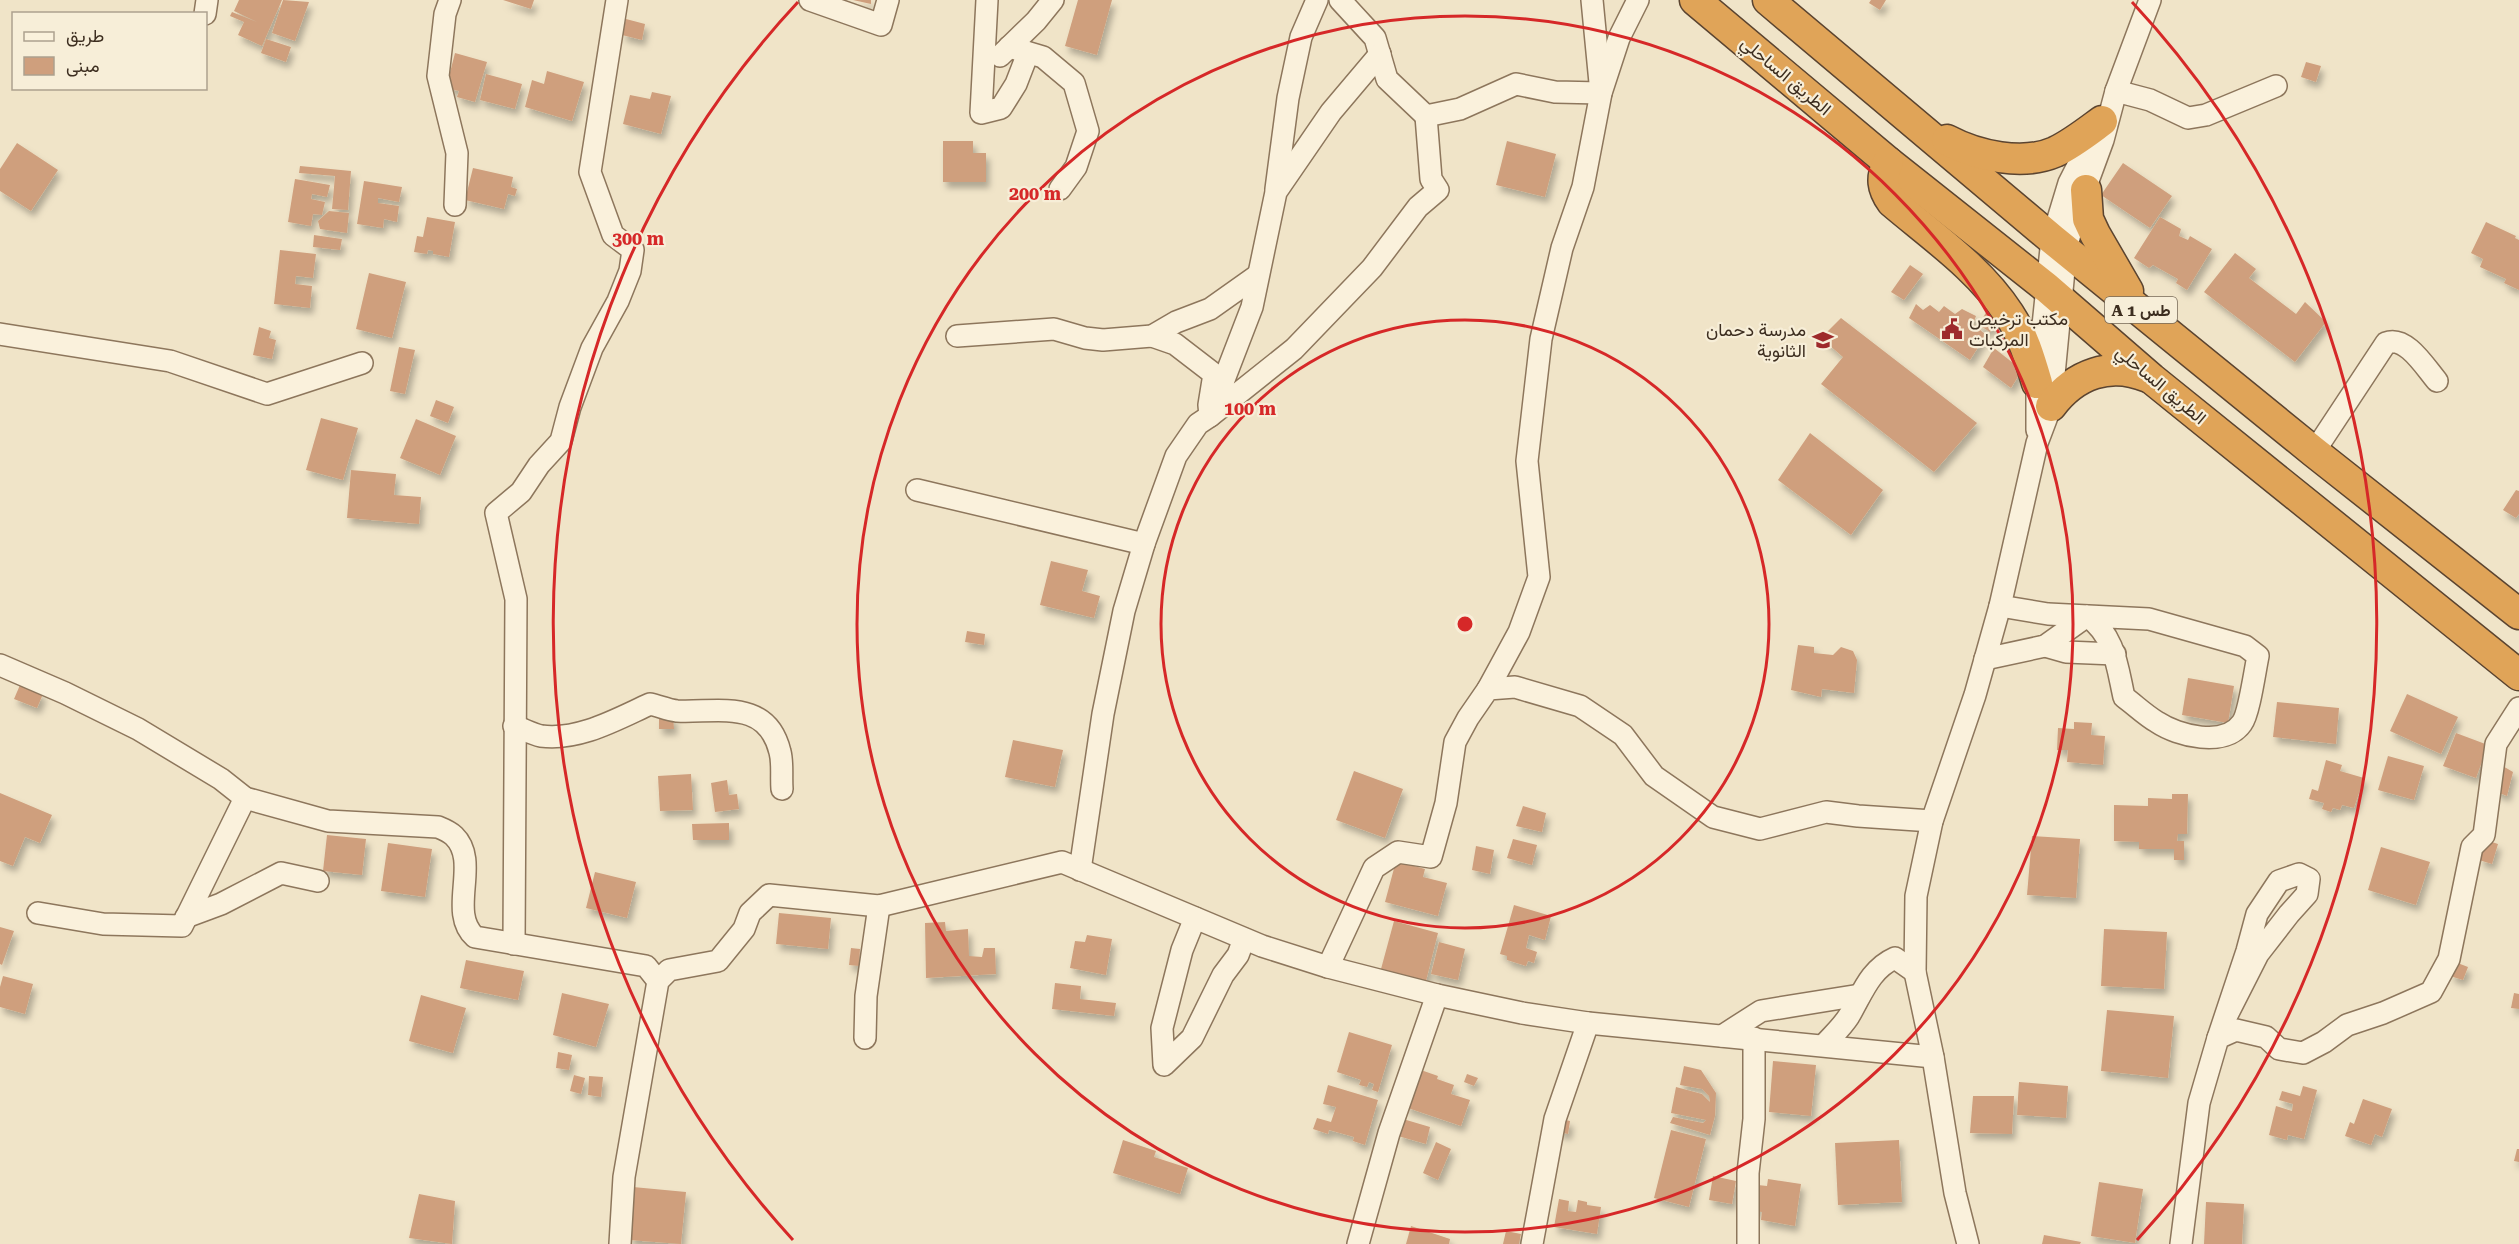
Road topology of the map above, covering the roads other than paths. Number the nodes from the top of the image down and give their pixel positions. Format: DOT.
graph roads {
  1 [pos="450,0"];
  2 [pos="617,0"];
  3 [pos="810,0"];
  4 [pos="888,0"];
  5 [pos="987,0"];
  6 [pos="1053,0"];
  7 [pos="1317,0"];
  8 [pos="1340,0"];
  9 [pos="1592,0"];
  10 [pos="1638,0"];
  11 [pos="1695,0"];
  12 [pos="1768,0"];
  13 [pos="2150,0"];
  14 [pos="1018,50"];
  15 [pos="1380,54"];
  16 [pos="984,71"];
  17 [pos="2276,86"];
  18 [pos="1601,93"];
  19 [pos="2110,105"];
  20 [pos="1426,116"];
  21 [pos="1916,123"];
  22 [pos="1888,162"];
  23 [pos="1060,189"];
  24 [pos="2086,190"];
  25 [pos="1275,192"];
  26 [pos="455,205"];
  27 [pos="2059,244"];
  28 [pos="1258,274"];
  29 [pos="2055,295"];
  30 [pos="2137,307"];
  31 [pos="0,334"];
  32 [pos="957,336"];
  33 [pos="1152,336"];
  34 [pos="362,363"];
  35 [pos="2152,379"];
  36 [pos="2437,381"];
  37 [pos="2044,394"];
  38 [pos="1210,416"];
  39 [pos="2314,452"];
  40 [pos="917,490"];
  41 [pos="1144,544"];
  42 [pos="2000,606"];
  43 [pos="2519,614"];
  44 [pos="2087,616"];
  45 [pos="2045,646"];
  46 [pos="2115,654"];
  47 [pos="1985,659"];
  48 [pos="0,665"];
  49 [pos="2519,675"];
  50 [pos="1488,689"];
  51 [pos="2519,708"];
  52 [pos="514,726"];
  53 [pos="782,789"];
  54 [pos="245,798"];
  55 [pos="1932,821"];
  56 [pos="1080,870"];
  57 [pos="318,881"];
  58 [pos="879,906"];
  59 [pos="38,913"];
  60 [pos="186,917"];
  61 [pos="1195,918"];
  62 [pos="1244,939"];
  63 [pos="514,944"];
  64 [pos="1328,967"];
  65 [pos="1915,972"];
  66 [pos="658,981"];
  67 [pos="1437,995"];
  68 [pos="1860,995"];
  69 [pos="1588,1023"];
  70 [pos="2222,1029"];
  71 [pos="1722,1036"];
  72 [pos="864,1038"];
  73 [pos="1754,1038"];
  74 [pos="1824,1045"];
  75 [pos="1933,1057"];
  76 [pos="620,1244"];
  77 [pos="1358,1244"];
  78 [pos="1532,1244"];
  79 [pos="1748,1244"];
  80 [pos="1968,1244"];
  81 [pos="2181,1244"];
  1 -- 26 [label="street"];
  2 -- 52 [label="street"];
  3 -- 4 [label="street"];
  5 -- 16 [label="street"];
  6 -- 14 [label="street"];
  7 -- 25 [label="street"];
  8 -- 15 [label="street"];
  9 -- 18 [label="street"];
  10 -- 18 [label="street"];
  11 -- 22 [label="highway, الطريق الساحلي / A 1 طس"];
  12 -- 21 [label="highway, A 1 طس"];
  13 -- 19 [label="street"];
  14 -- 16 [label="street"];
  14 -- 16 [label="street"];
  14 -- 23 [label="street"];
  15 -- 20 [label="street"];
  15 -- 25 [label="street"];
  17 -- 19 [label="street"];
  18 -- 20 [label="street"];
  18 -- 50 [label="street"];
  19 -- 21 [label="highway"];
  19 -- 24 [label="street"];
  19 -- 27 [label="street"];
  20 -- 38 [label="street"];
  21 -- 27 [label="highway, A 1 طس"];
  22 -- 29 [label="highway, الطريق الساحلي / A 1 طس"];
  22 -- 37 [label="highway"];
  24 -- 27 [label="street"];
  24 -- 30 [label="highway"];
  25 -- 28 [label="street"];
  27 -- 29 [label="street"];
  27 -- 30 [label="highway, A 1 طس"];
  28 -- 33 [label="street"];
  28 -- 38 [label="street"];
  29 -- 35 [label="highway, الطريق الساحلي / A 1 طس"];
  29 -- 37 [label="street"];
  30 -- 39 [label="highway, A 1 طس"];
  31 -- 34 [label="street"];
  32 -- 33 [label="street"];
  33 -- 38 [label="street"];
  35 -- 37 [label="highway"];
  35 -- 49 [label="highway, الطريق الساحلي / A 1 طس"];
  36 -- 39 [label="street"];
  37 -- 42 [label="street"];
  38 -- 41 [label="street"];
  39 -- 43 [label="highway, A 1 طس"];
  40 -- 41 [label="street"];
  41 -- 56 [label="street"];
  42 -- 44 [label="street"];
  42 -- 47 [label="street"];
  44 -- 45 [label="street"];
  44 -- 46 [label="street"];
  44 -- 46 [label="street"];
  45 -- 46 [label="street"];
  45 -- 47 [label="street"];
  47 -- 55 [label="street"];
  48 -- 54 [label="street"];
  50 -- 55 [label="street"];
  50 -- 64 [label="street"];
  51 -- 70 [label="street"];
  52 -- 53 [label="street"];
  52 -- 63 [label="street"];
  54 -- 60 [label="street"];
  54 -- 63 [label="street"];
  55 -- 65 [label="street"];
  56 -- 58 [label="street"];
  56 -- 61 [label="street"];
  57 -- 60 [label="street"];
  58 -- 66 [label="street"];
  58 -- 72 [label="street"];
  59 -- 60 [label="street"];
  61 -- 62 [label="street"];
  61 -- 62 [label="street"];
  62 -- 64 [label="street"];
  63 -- 66 [label="street"];
  64 -- 67 [label="street"];
  65 -- 68 [label="street"];
  65 -- 75 [label="street"];
  66 -- 76 [label="street"];
  67 -- 69 [label="street"];
  67 -- 77 [label="street"];
  68 -- 71 [label="street"];
  68 -- 74 [label="street"];
  69 -- 71 [label="street"];
  69 -- 78 [label="street"];
  70 -- 70 [label="street"];
  70 -- 81 [label="street"];
  71 -- 73 [label="street"];
  73 -- 74 [label="street"];
  73 -- 79 [label="street"];
  74 -- 75 [label="street"];
  75 -- 80 [label="street"];
}
